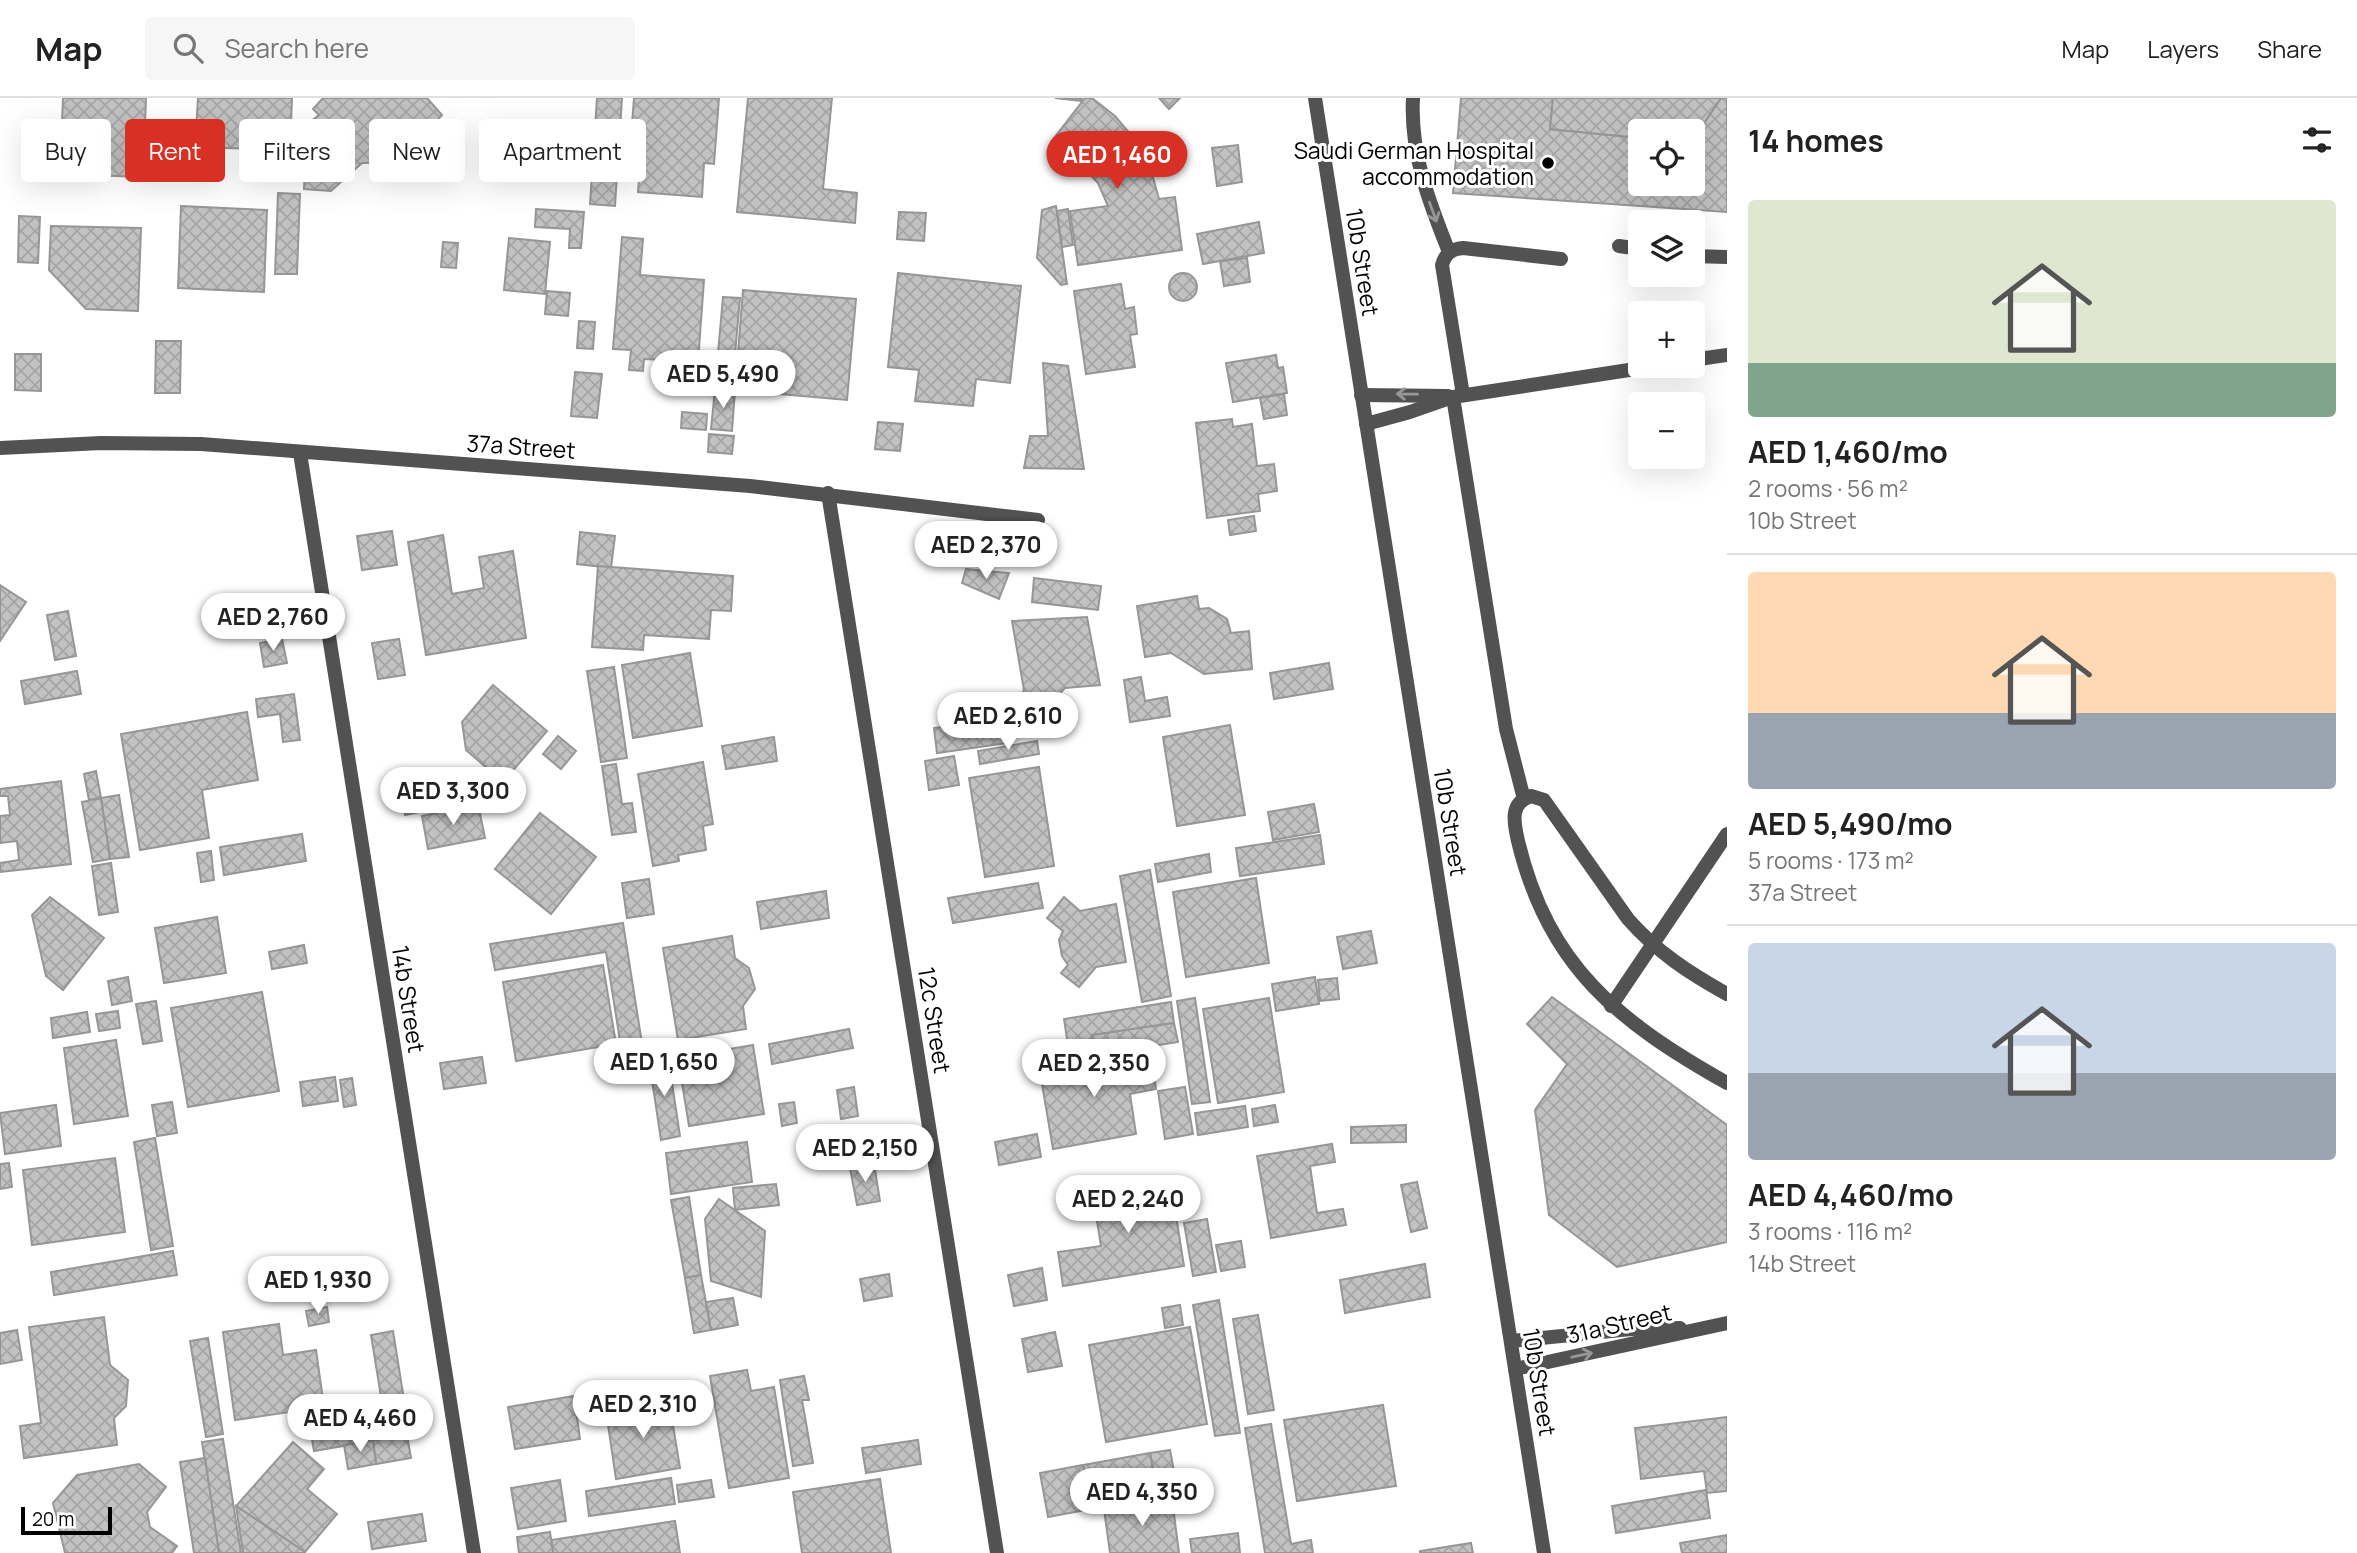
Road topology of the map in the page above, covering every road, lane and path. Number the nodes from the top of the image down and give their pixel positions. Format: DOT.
graph roads {
  1 [pos="1315,98"];
  2 [pos="1413,98"];
  3 [pos="1619,246"];
  4 [pos="1628,247"];
  5 [pos="1448,252"];
  6 [pos="1705,257"];
  7 [pos="1727,257"];
  8 [pos="1561,259"];
  9 [pos="1705,259"];
  10 [pos="1727,266"];
  11 [pos="1727,355"];
  12 [pos="1705,358"];
  13 [pos="1628,370"];
  14 [pos="1361,395"];
  15 [pos="1458,396"];
  16 [pos="1366,424"];
  17 [pos="0,448"];
  18 [pos="300,453"];
  19 [pos="828,493"];
  20 [pos="1038,520"];
  21 [pos="1524,799"];
  22 [pos="1727,834"];
  23 [pos="1653,946"];
  24 [pos="1727,994"];
  25 [pos="1611,1006"];
  26 [pos="1727,1083"];
  27 [pos="1727,1322"];
  28 [pos="1692,1329"];
  29 [pos="1511,1340"];
  30 [pos="1515,1369"];
  31 [pos="474,1553"];
  32 [pos="997,1553"];
  33 [pos="1544,1553"];
  1 -- 14 [label="street, 10b Street"];
  2 -- 5 [label="street, one-way"];
  3 -- 4 [label="street"];
  5 -- 8 [label="street"];
  5 -- 15 [label="street"];
  6 -- 7 [label="street"];
  9 -- 10 [label="street"];
  11 -- 12 [label="street"];
  13 -- 15 [label="street"];
  15 -- 14 [label="street, one-way"];
  14 -- 16 [label="street, 10b Street"];
  15 -- 16 [label="street"];
  15 -- 21 [label="street"];
  16 -- 29 [label="street, 10b Street"];
  17 -- 18 [label="street, 37a Street"];
  18 -- 19 [label="street, 37a Street"];
  18 -- 31 [label="street, 14b Street"];
  19 -- 20 [label="street, 37a Street"];
  19 -- 32 [label="street, 12c Street"];
  21 -- 23 [label="street"];
  21 -- 25 [label="street"];
  22 -- 23 [label="street"];
  23 -- 24 [label="street"];
  23 -- 25 [label="street"];
  25 -- 26 [label="street"];
  27 -- 28 [label="street, 31a Street"];
  28 -- 29 [label="street, 31a Street"];
  30 -- 28 [label="street, 31a Street, one-way"];
  29 -- 30 [label="street, 10b Street"];
  30 -- 33 [label="street, 10b Street"];
}
